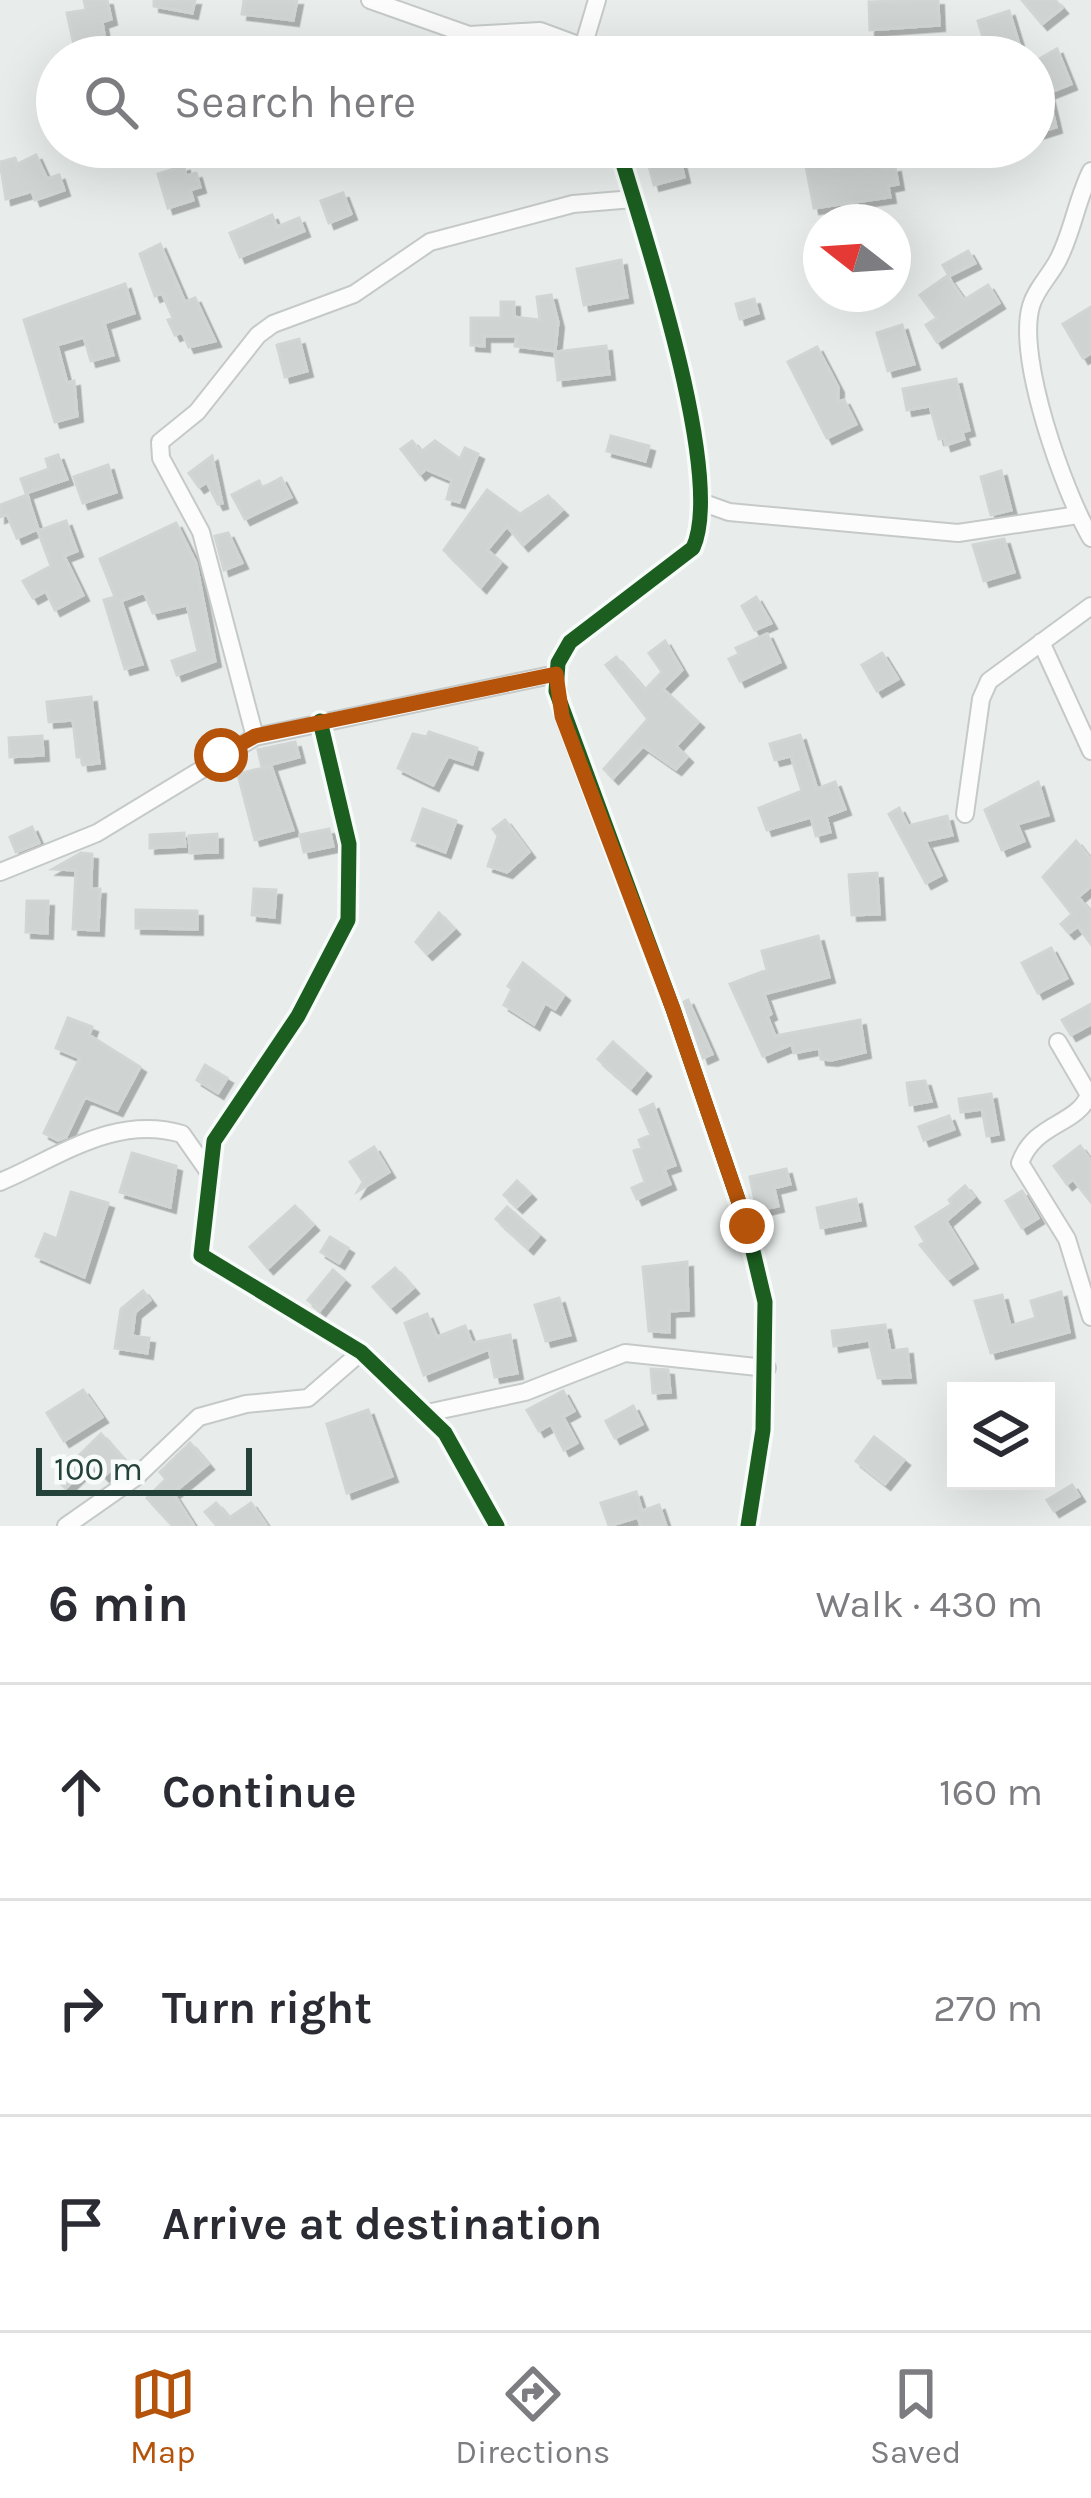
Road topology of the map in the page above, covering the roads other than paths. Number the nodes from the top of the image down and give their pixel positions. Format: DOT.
graph roads {
  1 [pos="370,0"];
  2 [pos="597,0"];
  3 [pos="551,36"];
  4 [pos="591,36"];
  5 [pos="624,168"];
  6 [pos="1091,171"];
  7 [pos="633,200"];
  8 [pos="701,502"];
  9 [pos="1078,515"];
  10 [pos="1091,538"];
  11 [pos="1091,606"];
  12 [pos="1041,642"];
  13 [pos="556,674"];
  14 [pos="320,721"];
  15 [pos="255,736"];
  16 [pos="1091,751"];
  17 [pos="964,814"];
  18 [pos="0,872"];
  19 [pos="1058,1042"];
  20 [pos="210,1175"];
  21 [pos="0,1181"];
  22 [pos="1091,1317"];
  23 [pos="362,1352"];
  24 [pos="766,1367"];
  25 [pos="427,1413"];
  26 [pos="66,1526"];
  27 [pos="497,1526"];
  28 [pos="748,1526"];
  1 -- 3 [label="street"];
  2 -- 4 [label="street"];
  5 -- 7 [label="street"];
  6 -- 9 [label="street"];
  7 -- 8 [label="street"];
  7 -- 15 [label="street"];
  8 -- 9 [label="street"];
  8 -- 13 [label="street"];
  9 -- 10 [label="street"];
  11 -- 12 [label="street"];
  12 -- 16 [label="street"];
  12 -- 17 [label="street"];
  13 -- 14 [label="street"];
  13 -- 24 [label="street"];
  14 -- 15 [label="street"];
  14 -- 20 [label="street"];
  15 -- 18 [label="street"];
  19 -- 22 [label="street"];
  20 -- 21 [label="street"];
  20 -- 23 [label="street"];
  23 -- 25 [label="street"];
  23 -- 26 [label="street"];
  24 -- 25 [label="street"];
  24 -- 28 [label="street"];
  25 -- 27 [label="street"];
}
